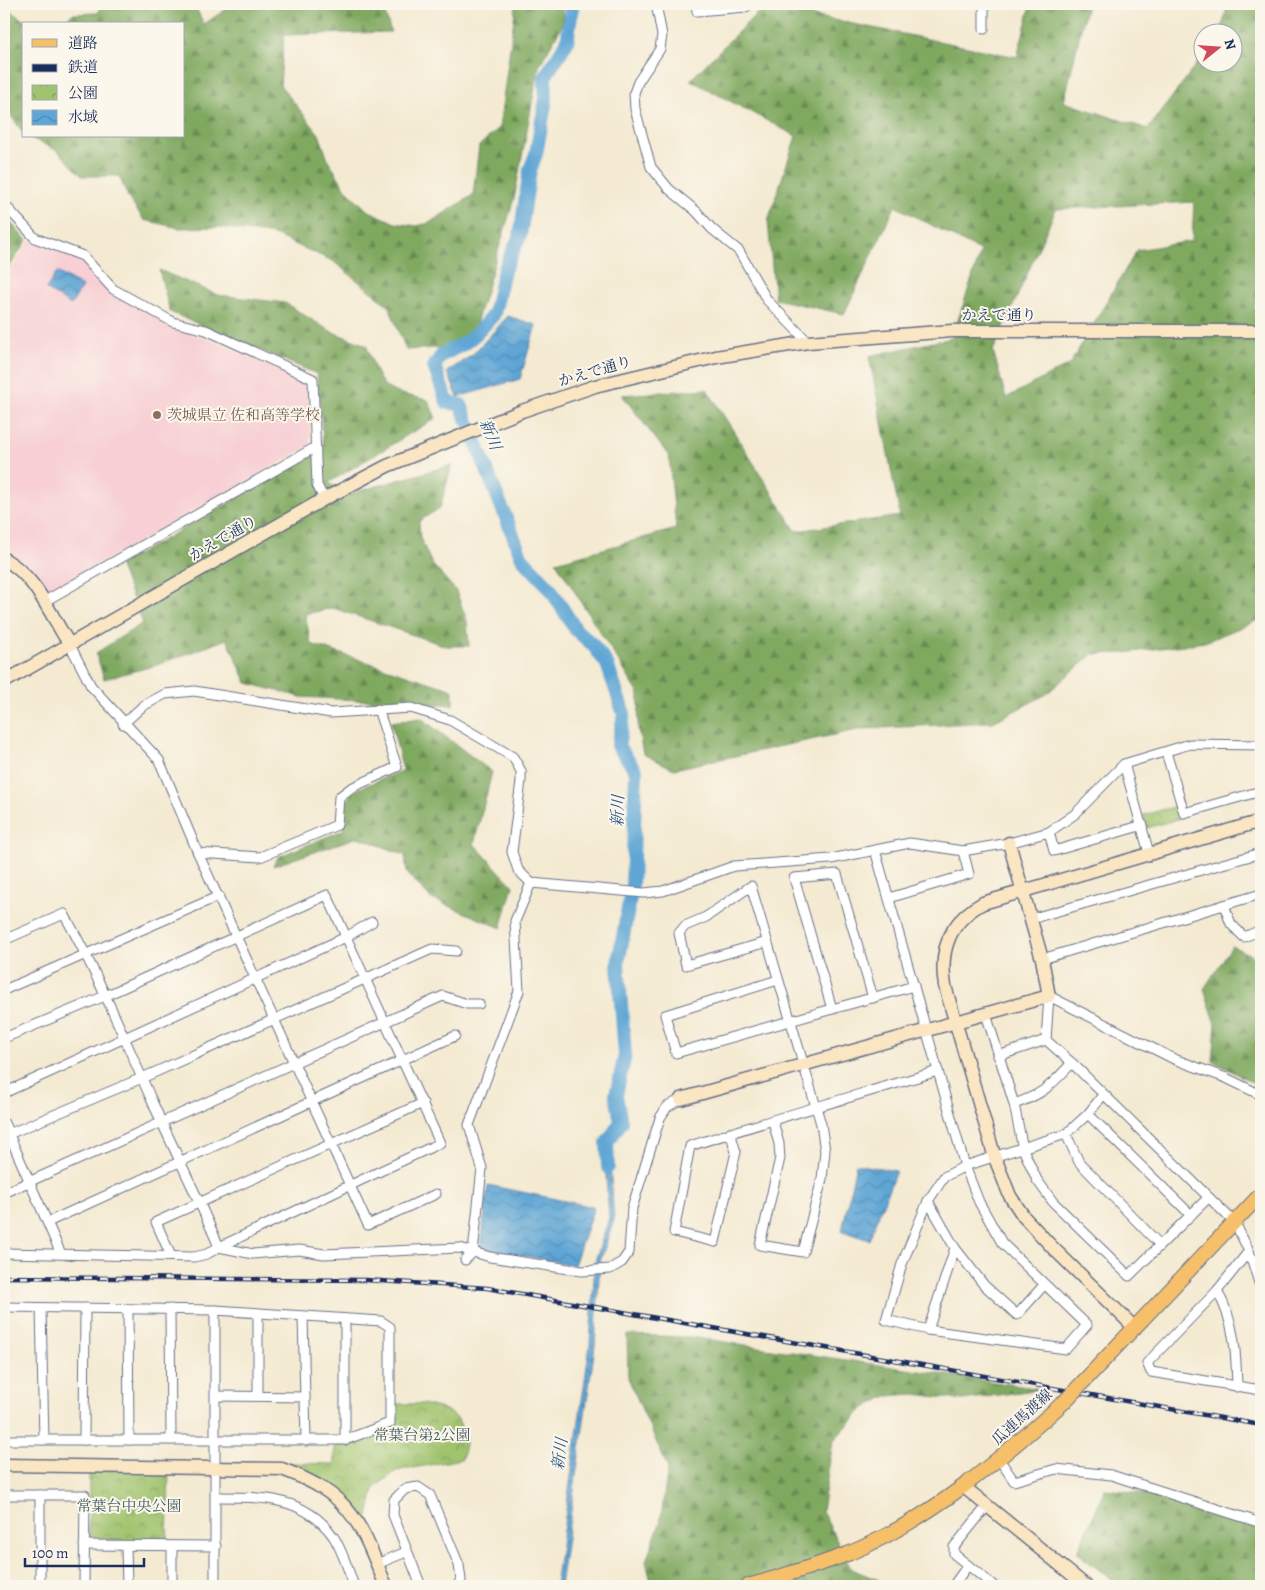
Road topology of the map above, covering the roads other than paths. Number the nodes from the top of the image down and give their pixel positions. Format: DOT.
graph roads {
  1 [pos="656,4"];
  2 [pos="696,4"];
  3 [pos="746,4"];
  4 [pos="984,4"];
  5 [pos="984,29"];
  6 [pos="5,209"];
  7 [pos="1261,331"];
  8 [pos="808,342"];
  9 [pos="314,448"];
  10 [pos="324,499"];
  11 [pos="4,559"];
  12 [pos="45,601"];
  13 [pos="70,645"];
  14 [pos="4,682"];
  15 [pos="378,709"];
  16 [pos="123,724"];
  17 [pos="1261,745"];
  18 [pos="1166,752"];
  19 [pos="1124,764"];
  20 [pos="1261,791"];
  21 [pos="1261,822"];
  22 [pos="1143,825"];
  23 [pos="1049,832"];
  24 [pos="1008,843"];
  25 [pos="875,850"];
  26 [pos="963,851"];
  27 [pos="198,853"];
  28 [pos="1149,853"];
  29 [pos="1261,853"];
  30 [pos="531,883"];
  31 [pos="1021,890"];
  32 [pos="1261,894"];
  33 [pos="219,896"];
  34 [pos="889,898"];
  35 [pos="1224,905"];
  36 [pos="1030,919"];
  37 [pos="372,922"];
  38 [pos="1261,930"];
  39 [pos="346,937"];
  40 [pos="236,938"];
  41 [pos="4,940"];
  42 [pos="767,942"];
  43 [pos="456,951"];
  44 [pos="87,954"];
  45 [pos="1042,959"];
  46 [pos="256,978"];
  47 [pos="365,980"];
  48 [pos="778,980"];
  49 [pos="914,986"];
  50 [pos="4,990"];
  51 [pos="105,996"];
  52 [pos="1049,996"];
  53 [pos="873,998"];
  54 [pos="479,1004"];
  55 [pos="832,1009"];
  56 [pos="986,1014"];
  57 [pos="275,1020"];
  58 [pos="384,1021"];
  59 [pos="790,1021"];
  60 [pos="955,1023"];
  61 [pos="927,1030"];
  62 [pos="455,1036"];
  63 [pos="4,1038"];
  64 [pos="124,1038"];
  65 [pos="1046,1040"];
  66 [pos="998,1056"];
  67 [pos="294,1061"];
  68 [pos="402,1062"];
  69 [pos="1072,1063"];
  70 [pos="804,1065"];
  71 [pos="938,1071"];
  72 [pos="142,1078"];
  73 [pos="4,1093"];
  74 [pos="1103,1095"];
  75 [pos="1261,1095"];
  76 [pos="681,1099"];
  77 [pos="313,1102"];
  78 [pos="423,1102"];
  79 [pos="1014,1104"];
  80 [pos="816,1109"];
  81 [pos="1088,1114"];
  82 [pos="773,1120"];
  83 [pos="161,1121"];
  84 [pos="4,1123"];
  85 [pos="730,1132"];
  86 [pos="1066,1134"];
  87 [pos="6,1135"];
  88 [pos="332,1143"];
  89 [pos="1024,1149"];
  90 [pos="995,1158"];
  91 [pos="182,1162"];
  92 [pos="965,1166"];
  93 [pos="28,1182"];
  94 [pos="350,1184"];
  95 [pos="4,1193"];
  96 [pos="436,1194"];
  97 [pos="1261,1194"];
  98 [pos="1208,1198"];
  99 [pos="928,1201"];
  100 [pos="201,1203"];
  101 [pos="1191,1215"];
  102 [pos="48,1222"];
  103 [pos="1235,1223"];
  104 [pos="1160,1245"];
  105 [pos="219,1247"];
  106 [pos="955,1248"];
  107 [pos="1249,1251"];
  108 [pos="473,1252"];
  109 [pos="4,1253"];
  110 [pos="61,1254"];
  111 [pos="171,1256"];
  112 [pos="466,1260"];
  113 [pos="1044,1285"];
  114 [pos="1261,1289"];
  115 [pos="1217,1291"];
  116 [pos="4,1307"];
  117 [pos="41,1308"];
  118 [pos="85,1308"];
  119 [pos="128,1309"];
  120 [pos="170,1309"];
  121 [pos="215,1310"];
  122 [pos="258,1313"];
  123 [pos="303,1316"];
  124 [pos="345,1319"];
  125 [pos="1136,1328"];
  126 [pos="928,1330"];
  127 [pos="1237,1387"];
  128 [pos="1261,1390"];
  129 [pos="216,1396"];
  130 [pos="258,1396"];
  131 [pos="305,1396"];
  132 [pos="4,1440"];
  133 [pos="44,1440"];
  134 [pos="84,1440"];
  135 [pos="129,1440"];
  136 [pos="170,1440"];
  137 [pos="216,1440"];
  138 [pos="345,1440"];
  139 [pos="306,1441"];
  140 [pos="999,1459"];
  141 [pos="4,1465"];
  142 [pos="216,1467"];
  143 [pos="964,1487"];
  144 [pos="4,1495"];
  145 [pos="40,1495"];
  146 [pos="216,1497"];
  147 [pos="987,1506"];
  148 [pos="1261,1523"];
  149 [pos="84,1545"];
  150 [pos="126,1546"];
  151 [pos="172,1546"];
  152 [pos="216,1546"];
  153 [pos="406,1552"];
  154 [pos="377,1564"];
  155 [pos="968,1565"];
  156 [pos="40,1586"];
  157 [pos="84,1586"];
  158 [pos="127,1586"];
  159 [pos="172,1586"];
  160 [pos="215,1586"];
  161 [pos="354,1586"];
  162 [pos="386,1586"];
  163 [pos="421,1586"];
  164 [pos="457,1586"];
  165 [pos="748,1586"];
  166 [pos="953,1586"];
  167 [pos="994,1586"];
  168 [pos="1086,1586"];
  1 -- 8 [label="street"];
  2 -- 3 [label="street"];
  4 -- 5 [label="street"];
  6 -- 9 [label="street"];
  7 -- 8 [label="street, かえで通り"];
  8 -- 10 [label="street, かえで通り"];
  9 -- 10 [label="street"];
  9 -- 12 [label="street"];
  10 -- 13 [label="street, かえで通り"];
  11 -- 12 [label="street"];
  12 -- 13 [label="street"];
  13 -- 14 [label="street, かえで通り"];
  13 -- 16 [label="street"];
  15 -- 16 [label="street"];
  15 -- 27 [label="street"];
  15 -- 30 [label="street"];
  16 -- 27 [label="street"];
  17 -- 18 [label="street"];
  18 -- 19 [label="street"];
  18 -- 20 [label="street"];
  19 -- 22 [label="street"];
  19 -- 23 [label="street"];
  21 -- 28 [label="street"];
  22 -- 23 [label="street"];
  22 -- 28 [label="street"];
  23 -- 24 [label="street"];
  24 -- 26 [label="street"];
  24 -- 31 [label="street"];
  25 -- 26 [label="street"];
  25 -- 30 [label="street"];
  25 -- 34 [label="street"];
  26 -- 34 [label="street"];
  27 -- 33 [label="street"];
  28 -- 31 [label="street"];
  29 -- 36 [label="street"];
  30 -- 108 [label="street"];
  31 -- 36 [label="street"];
  31 -- 60 [label="street"];
  32 -- 35 [label="street"];
  33 -- 40 [label="street"];
  33 -- 44 [label="street"];
  34 -- 49 [label="street"];
  35 -- 38 [label="street"];
  35 -- 45 [label="street"];
  36 -- 45 [label="street"];
  37 -- 39 [label="street"];
  39 -- 40 [label="street"];
  39 -- 46 [label="street"];
  39 -- 47 [label="street"];
  40 -- 46 [label="street"];
  40 -- 51 [label="street"];
  41 -- 44 [label="street"];
  42 -- 42 [label="street"];
  42 -- 48 [label="street"];
  43 -- 47 [label="street"];
  44 -- 50 [label="street"];
  44 -- 51 [label="street"];
  45 -- 52 [label="street"];
  46 -- 57 [label="street"];
  46 -- 64 [label="street"];
  47 -- 57 [label="street"];
  47 -- 58 [label="street"];
  48 -- 59 [label="street"];
  48 -- 59 [label="street"];
  49 -- 53 [label="street"];
  49 -- 61 [label="street"];
  51 -- 63 [label="street"];
  51 -- 64 [label="street"];
  52 -- 56 [label="street"];
  52 -- 65 [label="street"];
  52 -- 75 [label="street"];
  53 -- 55 [label="street"];
  53 -- 55 [label="street"];
  54 -- 58 [label="street"];
  55 -- 59 [label="street"];
  56 -- 60 [label="street"];
  56 -- 66 [label="street"];
  57 -- 67 [label="street"];
  57 -- 72 [label="street"];
  58 -- 67 [label="street"];
  58 -- 68 [label="street"];
  59 -- 70 [label="street"];
  60 -- 61 [label="street"];
  60 -- 90 [label="street"];
  61 -- 70 [label="street"];
  61 -- 71 [label="street"];
  62 -- 68 [label="street"];
  64 -- 72 [label="street"];
  64 -- 73 [label="street"];
  65 -- 66 [label="street"];
  65 -- 69 [label="street"];
  66 -- 79 [label="street"];
  67 -- 77 [label="street"];
  67 -- 83 [label="street"];
  68 -- 77 [label="street"];
  68 -- 78 [label="street"];
  69 -- 74 [label="street"];
  69 -- 79 [label="street"];
  70 -- 76 [label="street"];
  70 -- 80 [label="street"];
  71 -- 80 [label="street"];
  71 -- 92 [label="street"];
  72 -- 83 [label="street"];
  72 -- 87 [label="street"];
  74 -- 81 [label="street"];
  74 -- 98 [label="street"];
  76 -- 108 [label="street"];
  77 -- 88 [label="street"];
  77 -- 91 [label="street"];
  78 -- 88 [label="street"];
  78 -- 94 [label="street"];
  79 -- 89 [label="street"];
  80 -- 82 [label="street"];
  80 -- 82 [label="street"];
  81 -- 86 [label="street"];
  81 -- 101 [label="street"];
  82 -- 85 [label="street"];
  83 -- 91 [label="street"];
  83 -- 93 [label="street"];
  84 -- 87 [label="street"];
  85 -- 85 [label="street"];
  86 -- 89 [label="street"];
  86 -- 104 [label="street"];
  87 -- 93 [label="street"];
  88 -- 94 [label="street"];
  88 -- 100 [label="street"];
  89 -- 90 [label="street"];
  89 -- 104 [label="street"];
  90 -- 92 [label="street"];
  90 -- 125 [label="street"];
  91 -- 100 [label="street"];
  91 -- 102 [label="street"];
  92 -- 99 [label="street"];
  92 -- 113 [label="street"];
  93 -- 95 [label="street"];
  93 -- 102 [label="street"];
  94 -- 96 [label="street"];
  94 -- 105 [label="street"];
  97 -- 103 [label="main road, 瓜連馬渡線"];
  98 -- 101 [label="street"];
  98 -- 103 [label="street"];
  99 -- 106 [label="street"];
  99 -- 126 [label="street"];
  100 -- 105 [label="street"];
  100 -- 111 [label="street"];
  101 -- 104 [label="street"];
  102 -- 110 [label="street"];
  103 -- 107 [label="street"];
  103 -- 125 [label="main road, 瓜連馬渡線"];
  105 -- 108 [label="street"];
  105 -- 111 [label="street"];
  106 -- 113 [label="street"];
  106 -- 126 [label="street"];
  107 -- 114 [label="street"];
  107 -- 115 [label="street"];
  108 -- 112 [label="street"];
  109 -- 110 [label="street"];
  110 -- 111 [label="street"];
  113 -- 126 [label="street"];
  115 -- 127 [label="street"];
  115 -- 127 [label="street"];
  116 -- 117 [label="street"];
  117 -- 118 [label="street"];
  117 -- 133 [label="street"];
  118 -- 119 [label="street"];
  118 -- 134 [label="street"];
  119 -- 120 [label="street"];
  119 -- 135 [label="street"];
  120 -- 121 [label="street"];
  120 -- 136 [label="street"];
  121 -- 122 [label="street"];
  121 -- 129 [label="street"];
  122 -- 123 [label="street"];
  122 -- 130 [label="street"];
  123 -- 124 [label="street"];
  123 -- 131 [label="street"];
  124 -- 138 [label="street"];
  124 -- 138 [label="street"];
  125 -- 140 [label="main road, 瓜連馬渡線, bridge"];
  127 -- 128 [label="street"];
  129 -- 130 [label="street"];
  129 -- 137 [label="street"];
  130 -- 131 [label="street"];
  131 -- 139 [label="street"];
  132 -- 133 [label="street"];
  133 -- 134 [label="street"];
  134 -- 135 [label="street"];
  135 -- 136 [label="street"];
  136 -- 137 [label="street"];
  137 -- 139 [label="street"];
  137 -- 142 [label="street"];
  138 -- 139 [label="street"];
  140 -- 143 [label="main road, 瓜連馬渡線"];
  140 -- 148 [label="street"];
  141 -- 142 [label="street"];
  142 -- 146 [label="street"];
  142 -- 154 [label="street"];
  143 -- 147 [label="street"];
  143 -- 165 [label="main road, 瓜連馬渡線"];
  144 -- 145 [label="street"];
  145 -- 149 [label="street"];
  145 -- 156 [label="street"];
  146 -- 152 [label="street"];
  146 -- 161 [label="street"];
  147 -- 155 [label="street"];
  147 -- 168 [label="street"];
  149 -- 150 [label="street"];
  149 -- 157 [label="street"];
  150 -- 151 [label="street"];
  150 -- 158 [label="street"];
  151 -- 152 [label="street"];
  151 -- 159 [label="street"];
  152 -- 160 [label="street"];
  153 -- 154 [label="street"];
  153 -- 163 [label="street"];
  153 -- 164 [label="street"];
  154 -- 162 [label="street"];
  155 -- 166 [label="street"];
  155 -- 167 [label="street"];
}
